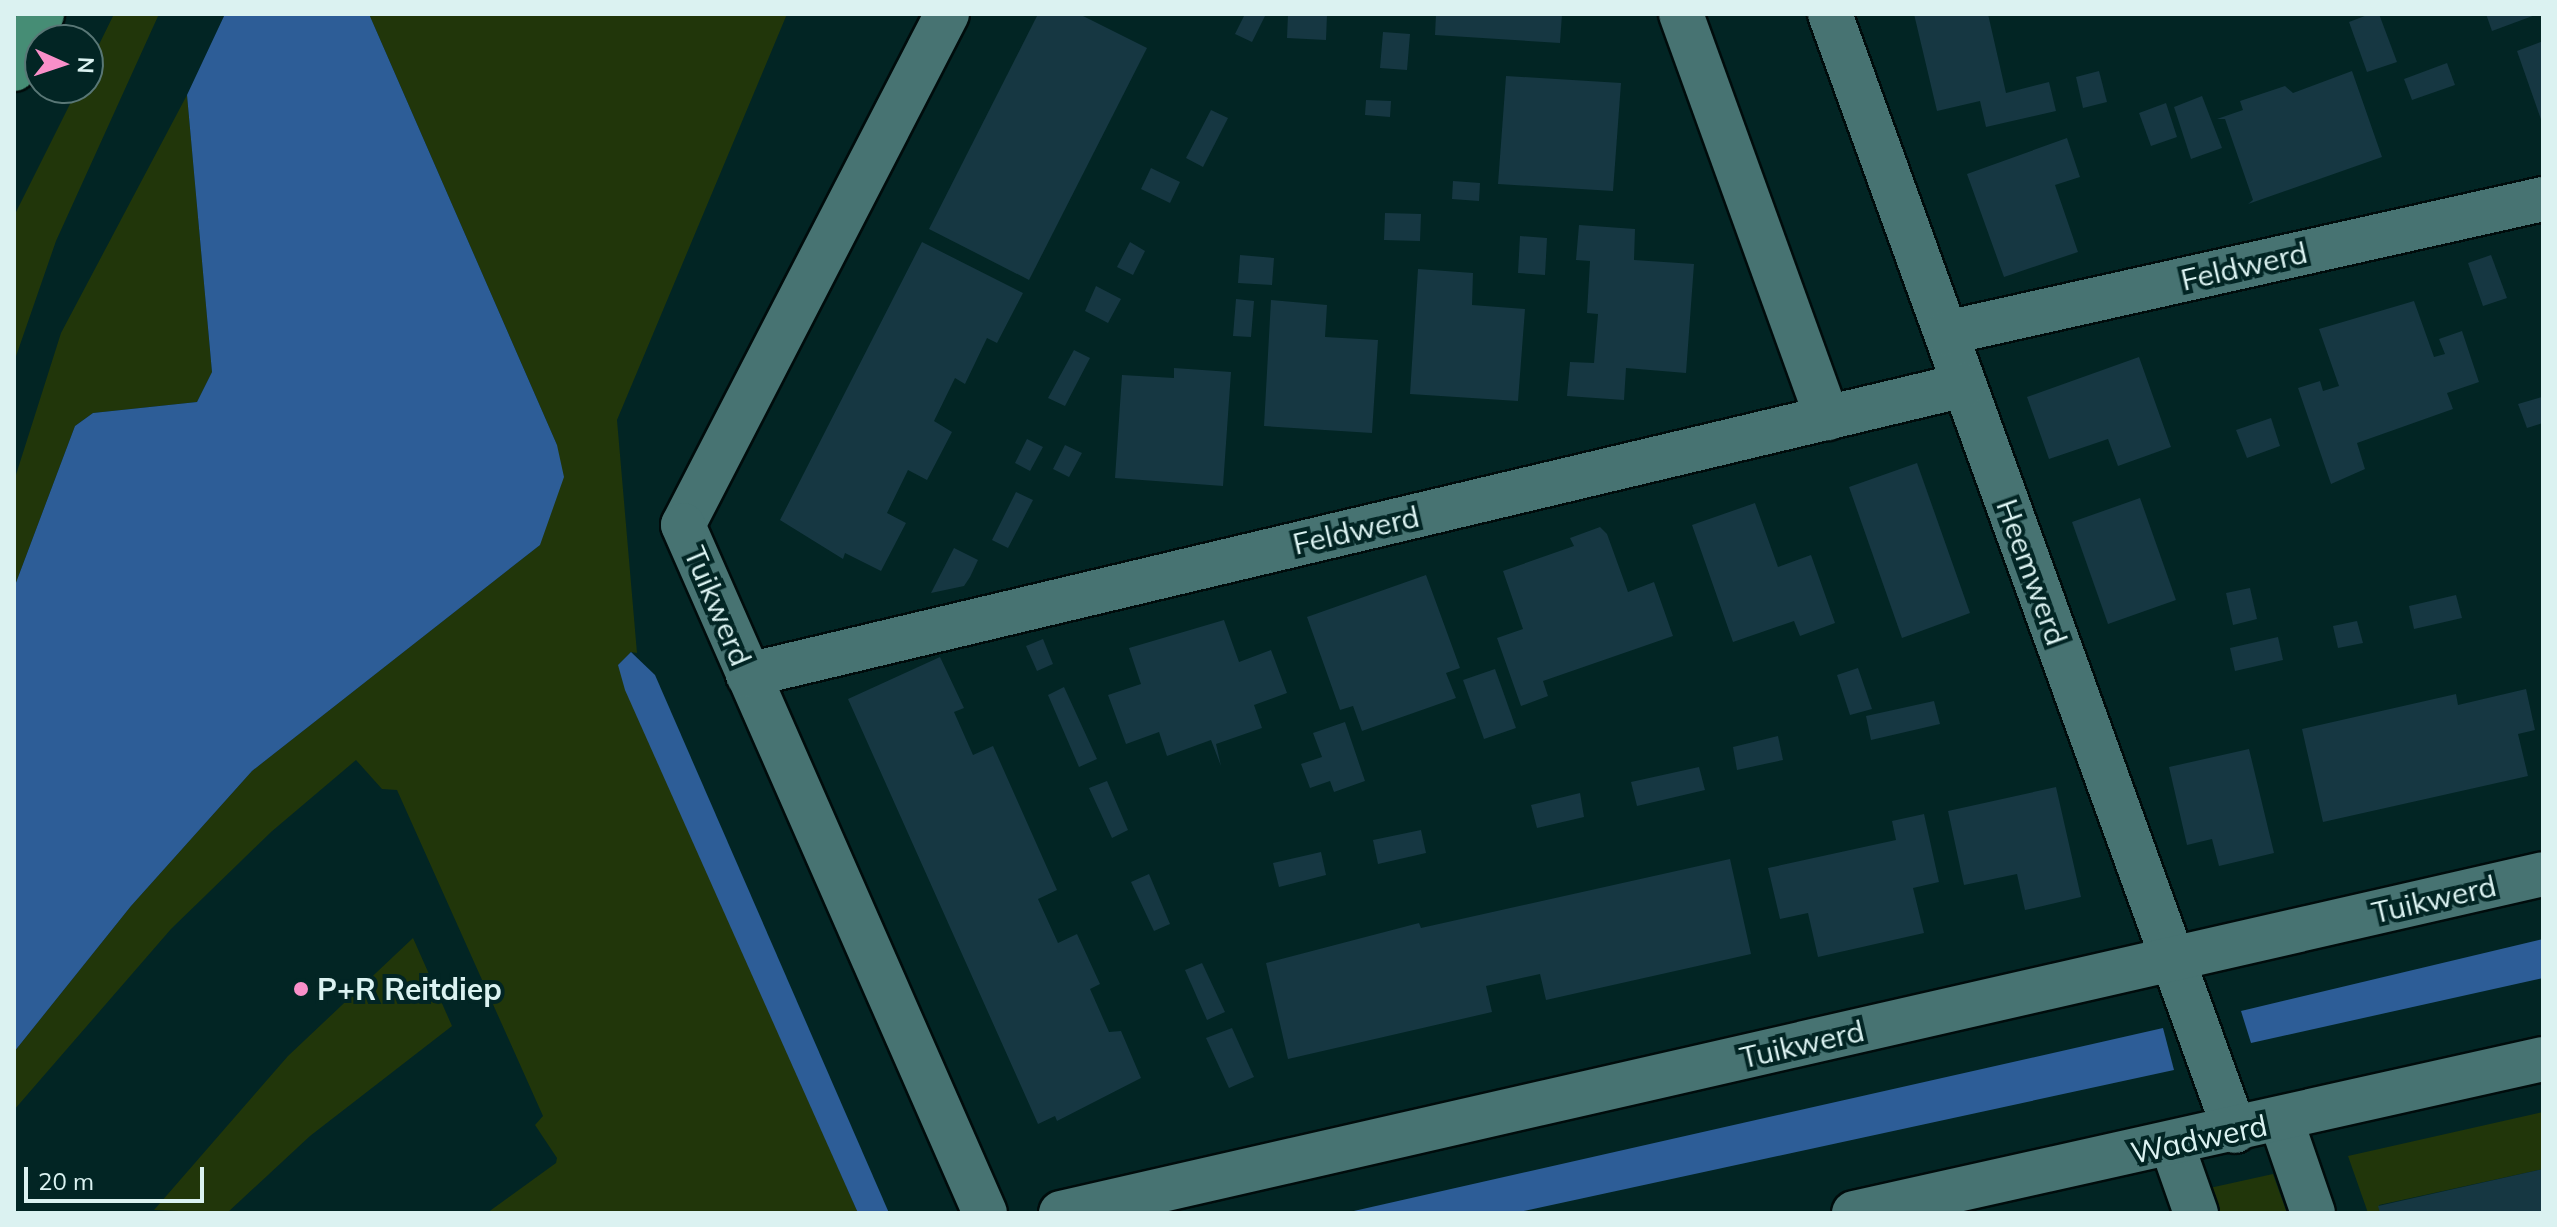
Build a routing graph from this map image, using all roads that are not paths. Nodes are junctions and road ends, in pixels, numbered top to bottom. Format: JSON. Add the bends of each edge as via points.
{"nodes":[{"id":1,"x":42,"y":14,"type":"edge"},
{"id":2,"x":947,"y":14,"type":"edge"},
{"id":3,"x":1681,"y":14,"type":"edge"},
{"id":4,"x":1830,"y":14,"type":"edge"},
{"id":5,"x":14,"y":69,"type":"edge"},
{"id":6,"x":2543,"y":199,"type":"edge"},
{"id":7,"x":1946,"y":333,"type":"junction"},
{"id":8,"x":1964,"y":385,"type":"junction"},
{"id":9,"x":1827,"y":418,"type":"junction"},
{"id":10,"x":748,"y":675,"type":"junction"},
{"id":11,"x":2543,"y":874,"type":"edge"},
{"id":12,"x":2173,"y":960,"type":"junction"},
{"id":13,"x":2543,"y":1059,"type":"edge"},
{"id":14,"x":2281,"y":1120,"type":"junction"},
{"id":15,"x":2235,"y":1131,"type":"junction"},
{"id":16,"x":2172,"y":1145,"type":"junction"},
{"id":17,"x":985,"y":1213,"type":"edge"},
{"id":18,"x":1061,"y":1213,"type":"edge"},
{"id":19,"x":1854,"y":1213,"type":"edge"},
{"id":20,"x":2196,"y":1213,"type":"edge"},
{"id":21,"x":2313,"y":1213,"type":"edge"}],
"edges":[{"from":1,"to":5,"type":"main road"},
{"from":2,"to":10,"type":"street","name":"Tuikwerd","via":[[683,525]]},
{"from":3,"to":9,"type":"street"},
{"from":4,"to":7,"type":"street","name":"Heemwerd"},
{"from":6,"to":7,"type":"street","name":"Feldwerd"},
{"from":7,"to":8,"type":"street","name":"Heemwerd"},
{"from":8,"to":9,"type":"street","name":"Feldwerd"},
{"from":8,"to":12,"type":"street","name":"Heemwerd"},
{"from":9,"to":10,"type":"street","name":"Feldwerd"},
{"from":10,"to":17,"type":"street","name":"Tuikwerd"},
{"from":11,"to":12,"type":"street","name":"Tuikwerd"},
{"from":12,"to":15,"type":"street","name":"Heemwerd"},
{"from":12,"to":18,"type":"street","name":"Tuikwerd"},
{"from":13,"to":14,"type":"street","name":"Wadwerd"},
{"from":14,"to":15,"type":"street","name":"Wadwerd"},
{"from":14,"to":21,"type":"street"},
{"from":15,"to":16,"type":"street","name":"Wadwerd"},
{"from":16,"to":19,"type":"street","name":"Wadwerd"},
{"from":16,"to":20,"type":"street"}]}
